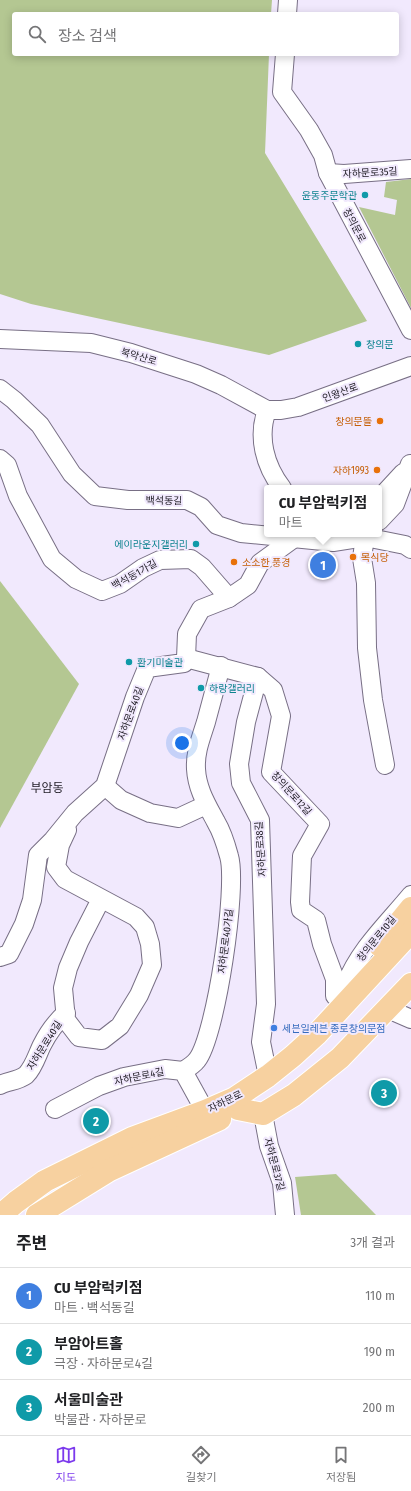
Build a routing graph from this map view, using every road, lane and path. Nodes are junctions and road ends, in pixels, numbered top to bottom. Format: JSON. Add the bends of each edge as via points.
{"nodes":[{"id":1,"x":288,"y":0,"type":"edge"},
{"id":2,"x":288,"y":12,"type":"edge"},
{"id":3,"x":285,"y":56,"type":"edge"},
{"id":4,"x":411,"y":169,"type":"edge"},
{"id":5,"x":328,"y":173,"type":"junction"},
{"id":6,"x":411,"y":330,"type":"edge"},
{"id":7,"x":0,"y":339,"type":"edge"},
{"id":8,"x":408,"y":367,"type":"edge"},
{"id":9,"x":0,"y":389,"type":"edge"},
{"id":10,"x":267,"y":410,"type":"junction"},
{"id":11,"x":0,"y":459,"type":"edge"},
{"id":12,"x":411,"y":464,"type":"edge"},
{"id":13,"x":280,"y":485,"type":"edge"},
{"id":14,"x":382,"y":496,"type":"edge"},
{"id":15,"x":382,"y":518,"type":"edge"},
{"id":16,"x":264,"y":535,"type":"edge"},
{"id":17,"x":283,"y":537,"type":"edge"},
{"id":18,"x":360,"y":537,"type":"edge"},
{"id":19,"x":366,"y":537,"type":"edge"},
{"id":20,"x":370,"y":537,"type":"edge"},
{"id":21,"x":293,"y":538,"type":"junction"},
{"id":22,"x":411,"y":549,"type":"edge"},
{"id":23,"x":228,"y":598,"type":"junction"},
{"id":24,"x":186,"y":658,"type":"junction"},
{"id":25,"x":221,"y":666,"type":"junction"},
{"id":26,"x":258,"y":677,"type":"junction"},
{"id":27,"x":385,"y":765,"type":"dead end"},
{"id":28,"x":105,"y":786,"type":"junction"},
{"id":29,"x":206,"y":805,"type":"junction"},
{"id":30,"x":75,"y":813,"type":"junction"},
{"id":31,"x":411,"y":895,"type":"edge"},
{"id":32,"x":101,"y":899,"type":"junction"},
{"id":33,"x":411,"y":908,"type":"edge"},
{"id":34,"x":411,"y":932,"type":"edge"},
{"id":35,"x":411,"y":952,"type":"edge"},
{"id":36,"x":0,"y":957,"type":"edge"},
{"id":37,"x":411,"y":984,"type":"edge"},
{"id":38,"x":340,"y":990,"type":"junction"},
{"id":39,"x":66,"y":1013,"type":"junction"},
{"id":40,"x":398,"y":1014,"type":"edge"},
{"id":41,"x":411,"y":1027,"type":"edge"},
{"id":42,"x":293,"y":1056,"type":"junction"},
{"id":43,"x":183,"y":1071,"type":"junction"},
{"id":44,"x":268,"y":1076,"type":"junction"},
{"id":45,"x":0,"y":1085,"type":"edge"},
{"id":46,"x":55,"y":1109,"type":"dead end"},
{"id":47,"x":238,"y":1109,"type":"junction"},
{"id":48,"x":206,"y":1111,"type":"junction"},
{"id":49,"x":263,"y":1114,"type":"junction"},
{"id":50,"x":1,"y":1215,"type":"edge"},
{"id":51,"x":37,"y":1215,"type":"edge"},
{"id":52,"x":285,"y":1215,"type":"edge"}],
"edges":[{"from":1,"to":2,"type":"street"},
{"from":3,"to":5,"type":"street","name":"창의문로","via":[[282,92],[323,155]]},
{"from":4,"to":5,"type":"street","name":"자하문로35길"},
{"from":5,"to":6,"type":"street","name":"창의문로"},
{"from":7,"to":10,"type":"street","name":"북악산로","via":[[91,343],[131,353],[196,374]]},
{"from":8,"to":10,"type":"street","name":"인왕산로","via":[[298,406]]},
{"from":9,"to":16,"type":"street","name":"백석동길","via":[[40,425],[72,474],[95,496],[128,500],[187,500],[201,507],[217,525],[242,533]]},
{"from":10,"to":13,"type":"street","via":[[262,430],[264,451],[273,475]]},
{"from":11,"to":23,"type":"street","name":"백석동1가길","via":[[8,465],[18,496],[52,559],[76,579],[102,591],[120,584],[160,560],[191,559],[202,567]]},
{"from":12,"to":14,"type":"street"},
{"from":12,"to":15,"type":"street","via":[[395,504]]},
{"from":17,"to":21,"type":"street","name":"백석동길"},
{"from":18,"to":21,"type":"street","name":"백석동길","via":[[333,542]]},
{"from":19,"to":27,"type":"street","via":[[362,558],[366,583],[367,648]]},
{"from":20,"to":22,"type":"street","via":[[405,545]]},
{"from":21,"to":23,"type":"street","via":[[260,563],[248,585]]},
{"from":23,"to":24,"type":"street","via":[[201,609],[187,634]]},
{"from":24,"to":25,"type":"street"},
{"from":24,"to":28,"type":"street","name":"자하문로40길","via":[[184,663],[147,668]]},
{"from":25,"to":26,"type":"street"},
{"from":25,"to":29,"type":"street","name":"자하문로40가길","via":[[197,749],[196,769]]},
{"from":26,"to":38,"type":"street","name":"창의문로12길","via":[[273,690],[281,716],[271,772],[320,824],[302,856],[300,902],[301,910],[316,920],[322,944]]},
{"from":26,"to":44,"type":"street","name":"자하문로38길","via":[[246,722],[239,764],[241,783],[260,820],[266,1004],[261,1042]]},
{"from":28,"to":29,"type":"street","via":[[121,800],[150,813],[178,818]]},
{"from":28,"to":30,"type":"street","name":"자하문로40길"},
{"from":29,"to":43,"type":"street","name":"자하문로40가길","via":[[217,824],[230,857],[232,886],[216,1006],[210,1029],[197,1060]]},
{"from":30,"to":32,"type":"street","name":"자하문로40길","via":[[60,846],[56,867],[65,879]]},
{"from":30,"to":36,"type":"street","name":"자하문로40길","via":[[38,855],[32,900],[24,924],[9,954]]},
{"from":31,"to":38,"type":"street","name":"창의문로10길","via":[[352,968]]},
{"from":32,"to":39,"type":"street","name":"자하문로40길","via":[[78,942],[68,968],[63,988]]},
{"from":32,"to":39,"type":"street","name":"자하문로40길","via":[[136,917],[145,927],[152,965],[139,995],[120,1026],[102,1040],[79,1037],[66,1020]]},
{"from":33,"to":38,"type":"main road"},
{"from":34,"to":42,"type":"main road","name":"자하문로","via":[[316,1036]]},
{"from":35,"to":47,"type":"main road","name":"자하문로","via":[[358,1012],[319,1048],[264,1094]]},
{"from":37,"to":40,"type":"main road"},
{"from":38,"to":42,"type":"main road","via":[[301,1035]]},
{"from":39,"to":45,"type":"street","name":"자하문로40길","via":[[56,1022],[26,1074]]},
{"from":40,"to":41,"type":"street"},
{"from":40,"to":49,"type":"main road","via":[[294,1095]]},
{"from":42,"to":44,"type":"main road","name":"자하문로"},
{"from":43,"to":46,"type":"street","name":"자하문로4길","via":[[165,1069],[124,1077],[99,1086]]},
{"from":43,"to":48,"type":"street"},
{"from":44,"to":48,"type":"main road","name":"자하문로","via":[[235,1098]]},
{"from":47,"to":49,"type":"main road"},
{"from":47,"to":51,"type":"main road","name":"자하문로","via":[[110,1170]]},
{"from":48,"to":50,"type":"main road","name":"자하문로","via":[[132,1138],[45,1181]]},
{"from":49,"to":52,"type":"street","name":"자하문로37길","via":[[269,1146],[282,1183]]}]}
